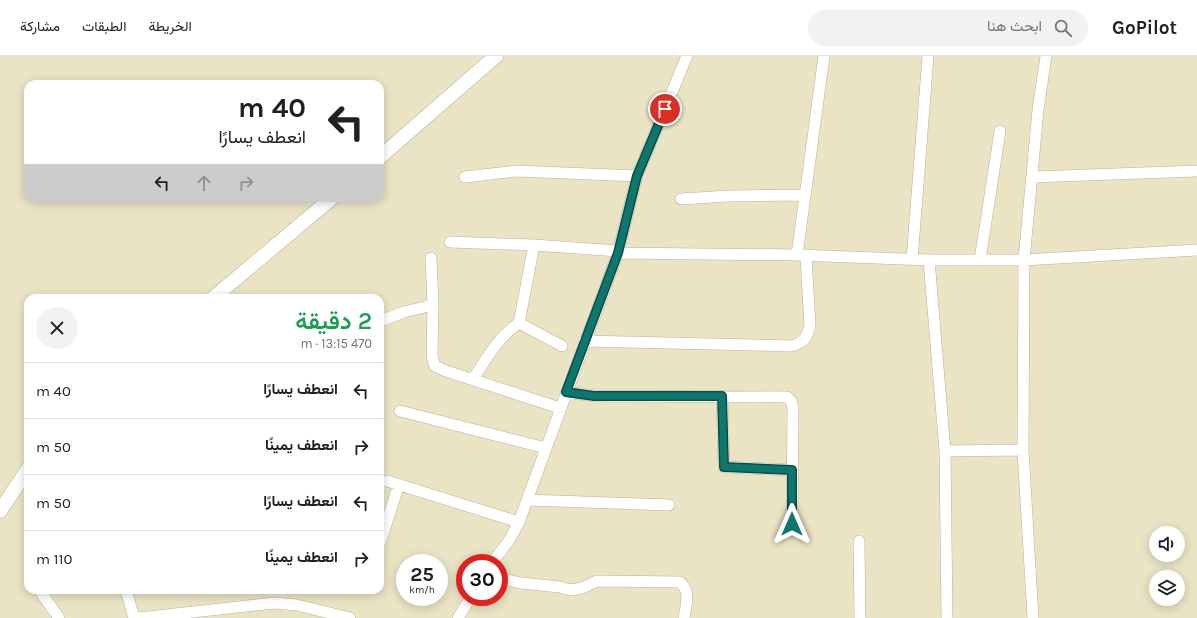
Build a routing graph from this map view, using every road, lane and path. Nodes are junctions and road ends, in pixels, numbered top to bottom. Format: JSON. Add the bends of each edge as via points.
{"nodes":[{"id":1,"x":496,"y":56,"type":"edge"},
{"id":2,"x":687,"y":56,"type":"edge"},
{"id":3,"x":824,"y":56,"type":"edge"},
{"id":4,"x":928,"y":56,"type":"edge"},
{"id":5,"x":1046,"y":56,"type":"edge"},
{"id":6,"x":1000,"y":132,"type":"dead end"},
{"id":7,"x":384,"y":154,"type":"edge"},
{"id":8,"x":1197,"y":172,"type":"edge"},
{"id":9,"x":637,"y":176,"type":"junction"},
{"id":10,"x":1032,"y":177,"type":"junction"},
{"id":11,"x":465,"y":178,"type":"dead end"},
{"id":12,"x":804,"y":195,"type":"junction"},
{"id":13,"x":681,"y":199,"type":"dead end"},
{"id":14,"x":327,"y":202,"type":"edge"},
{"id":15,"x":450,"y":242,"type":"dead end"},
{"id":16,"x":534,"y":245,"type":"junction"},
{"id":17,"x":1197,"y":250,"type":"edge"},
{"id":18,"x":618,"y":252,"type":"junction"},
{"id":19,"x":802,"y":256,"type":"junction"},
{"id":20,"x":431,"y":258,"type":"dead end"},
{"id":21,"x":912,"y":260,"type":"junction"},
{"id":22,"x":929,"y":260,"type":"junction"},
{"id":23,"x":980,"y":260,"type":"junction"},
{"id":24,"x":1024,"y":260,"type":"junction"},
{"id":25,"x":218,"y":294,"type":"edge"},
{"id":26,"x":433,"y":305,"type":"junction"},
{"id":27,"x":384,"y":320,"type":"edge"},
{"id":28,"x":519,"y":323,"type":"junction"},
{"id":29,"x":584,"y":341,"type":"junction"},
{"id":30,"x":562,"y":346,"type":"dead end"},
{"id":31,"x":474,"y":379,"type":"junction"},
{"id":32,"x":566,"y":392,"type":"junction"},
{"id":33,"x":722,"y":396,"type":"junction"},
{"id":34,"x":560,"y":408,"type":"junction"},
{"id":35,"x":400,"y":411,"type":"dead end"},
{"id":36,"x":546,"y":448,"type":"junction"},
{"id":37,"x":1023,"y":450,"type":"junction"},
{"id":38,"x":945,"y":451,"type":"junction"},
{"id":39,"x":792,"y":470,"type":"junction"},
{"id":40,"x":24,"y":476,"type":"edge"},
{"id":41,"x":387,"y":481,"type":"dead end"},
{"id":42,"x":399,"y":484,"type":"junction"},
{"id":43,"x":527,"y":500,"type":"junction"},
{"id":44,"x":669,"y":505,"type":"dead end"},
{"id":45,"x":0,"y":511,"type":"edge"},
{"id":46,"x":519,"y":522,"type":"junction"},
{"id":47,"x":792,"y":524,"type":"dead end"},
{"id":48,"x":384,"y":531,"type":"edge"},
{"id":49,"x":859,"y":541,"type":"dead end"},
{"id":50,"x":499,"y":554,"type":"edge"},
{"id":51,"x":508,"y":580,"type":"edge"},
{"id":52,"x":42,"y":594,"type":"edge"},
{"id":53,"x":127,"y":594,"type":"edge"},
{"id":54,"x":465,"y":606,"type":"edge"},
{"id":55,"x":59,"y":618,"type":"edge"},
{"id":56,"x":134,"y":618,"type":"edge"},
{"id":57,"x":139,"y":618,"type":"edge"},
{"id":58,"x":350,"y":618,"type":"edge"},
{"id":59,"x":458,"y":618,"type":"edge"},
{"id":60,"x":684,"y":618,"type":"edge"},
{"id":61,"x":860,"y":618,"type":"edge"},
{"id":62,"x":947,"y":618,"type":"edge"},
{"id":63,"x":1033,"y":618,"type":"edge"}],
"edges":[{"from":1,"to":7,"type":"street"},
{"from":2,"to":9,"type":"street"},
{"from":3,"to":12,"type":"street"},
{"from":4,"to":21,"type":"street"},
{"from":5,"to":10,"type":"street"},
{"from":6,"to":23,"type":"street"},
{"from":8,"to":10,"type":"street"},
{"from":9,"to":11,"type":"street","via":[[517,171]]},
{"from":9,"to":18,"type":"street"},
{"from":10,"to":24,"type":"street"},
{"from":12,"to":13,"type":"street"},
{"from":12,"to":19,"type":"street"},
{"from":14,"to":25,"type":"street"},
{"from":15,"to":16,"type":"street"},
{"from":16,"to":18,"type":"street"},
{"from":16,"to":28,"type":"street"},
{"from":17,"to":24,"type":"street"},
{"from":18,"to":19,"type":"street"},
{"from":18,"to":29,"type":"street"},
{"from":19,"to":21,"type":"street"},
{"from":19,"to":29,"type":"street","via":[[810,325],[803,342],[792,346]]},
{"from":20,"to":26,"type":"street"},
{"from":21,"to":22,"type":"street"},
{"from":22,"to":23,"type":"street"},
{"from":22,"to":38,"type":"street"},
{"from":23,"to":24,"type":"street"},
{"from":24,"to":37,"type":"street"},
{"from":26,"to":27,"type":"street"},
{"from":26,"to":31,"type":"street","via":[[432,357],[435,366]]},
{"from":28,"to":30,"type":"street"},
{"from":28,"to":31,"type":"street","via":[[504,334],[493,347]]},
{"from":29,"to":32,"type":"street"},
{"from":31,"to":34,"type":"street"},
{"from":32,"to":33,"type":"street","via":[[594,396]]},
{"from":32,"to":34,"type":"street"},
{"from":33,"to":39,"type":"street","via":[[724,467]]},
{"from":33,"to":39,"type":"street","via":[[787,397],[791,401]]},
{"from":34,"to":36,"type":"street"},
{"from":35,"to":36,"type":"street"},
{"from":36,"to":43,"type":"street"},
{"from":37,"to":38,"type":"street"},
{"from":37,"to":63,"type":"street"},
{"from":38,"to":62,"type":"street"},
{"from":39,"to":47,"type":"street"},
{"from":40,"to":45,"type":"street"},
{"from":41,"to":42,"type":"street"},
{"from":42,"to":46,"type":"street"},
{"from":42,"to":48,"type":"street"},
{"from":43,"to":44,"type":"street"},
{"from":43,"to":46,"type":"street"},
{"from":46,"to":50,"type":"street"},
{"from":49,"to":61,"type":"street"},
{"from":51,"to":60,"type":"street","via":[[571,590],[597,581],[680,582],[688,592]]},
{"from":52,"to":55,"type":"street"},
{"from":53,"to":56,"type":"street"},
{"from":54,"to":59,"type":"street"},
{"from":57,"to":58,"type":"street","via":[[274,603],[297,605]]}]}
